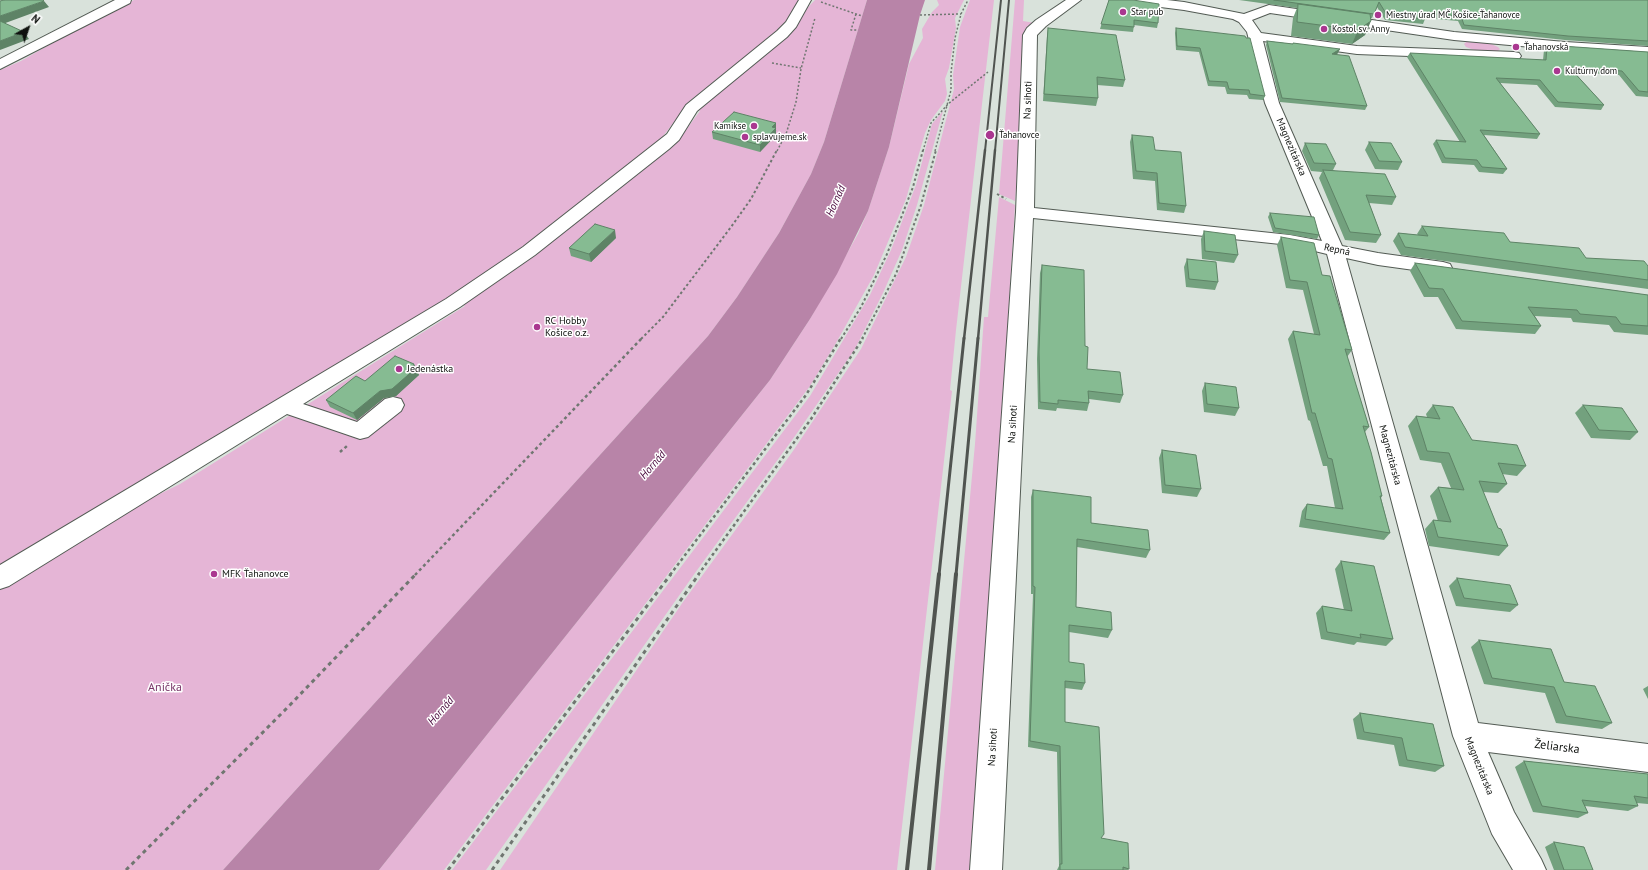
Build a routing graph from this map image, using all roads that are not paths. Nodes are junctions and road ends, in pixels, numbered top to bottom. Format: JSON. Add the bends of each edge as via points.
{"nodes":[{"id":1,"x":125,"y":0,"type":"edge"},
{"id":2,"x":1075,"y":0,"type":"edge"},
{"id":3,"x":1137,"y":0,"type":"edge"},
{"id":4,"x":1207,"y":0,"type":"edge"},
{"id":5,"x":810,"y":8,"type":"edge"},
{"id":6,"x":1270,"y":9,"type":"junction"},
{"id":7,"x":1250,"y":28,"type":"junction"},
{"id":8,"x":1454,"y":36,"type":"junction"},
{"id":9,"x":1501,"y":41,"type":"junction"},
{"id":10,"x":1648,"y":51,"type":"edge"},
{"id":11,"x":1467,"y":55,"type":"junction"},
{"id":12,"x":1512,"y":56,"type":"junction"},
{"id":13,"x":1648,"y":62,"type":"edge"},
{"id":14,"x":0,"y":64,"type":"edge"},
{"id":15,"x":1025,"y":212,"type":"junction"},
{"id":16,"x":1335,"y":250,"type":"junction"},
{"id":17,"x":1463,"y":271,"type":"edge"},
{"id":18,"x":286,"y":404,"type":"junction"},
{"id":19,"x":393,"y":405,"type":"dead end"},
{"id":20,"x":0,"y":578,"type":"edge"},
{"id":21,"x":1466,"y":736,"type":"junction"},
{"id":22,"x":1648,"y":758,"type":"edge"},
{"id":23,"x":986,"y":870,"type":"edge"},
{"id":24,"x":1530,"y":870,"type":"edge"}],
"edges":[{"from":1,"to":14,"type":"street"},
{"from":2,"to":15,"type":"street","name":"Na sihoti","via":[[1041,23],[1030,35]]},
{"from":3,"to":7,"type":"street","via":[[1184,6]]},
{"from":4,"to":6,"type":"street"},
{"from":5,"to":18,"type":"street","via":[[691,108],[673,137],[663,146],[528,251],[453,303]]},
{"from":6,"to":7,"type":"street"},
{"from":6,"to":8,"type":"street"},
{"from":7,"to":11,"type":"street","via":[[1357,50]]},
{"from":7,"to":16,"type":"street","name":"Magnezitárska","via":[[1272,103]]},
{"from":8,"to":9,"type":"street"},
{"from":8,"to":11,"type":"street"},
{"from":9,"to":10,"type":"street"},
{"from":9,"to":12,"type":"street"},
{"from":11,"to":12,"type":"street"},
{"from":12,"to":13,"type":"street"},
{"from":15,"to":16,"type":"street","name":"Repná","via":[[1290,240]]},
{"from":15,"to":23,"type":"street","name":"Na sihoti"},
{"from":16,"to":17,"type":"street","name":"Repná"},
{"from":16,"to":21,"type":"street","name":"Magnezitárska"},
{"from":18,"to":19,"type":"street","via":[[360,431]]},
{"from":18,"to":20,"type":"street"},
{"from":21,"to":22,"type":"street","name":"Želiarska"},
{"from":21,"to":24,"type":"street","name":"Magnezitárska","via":[[1503,823]]}]}
